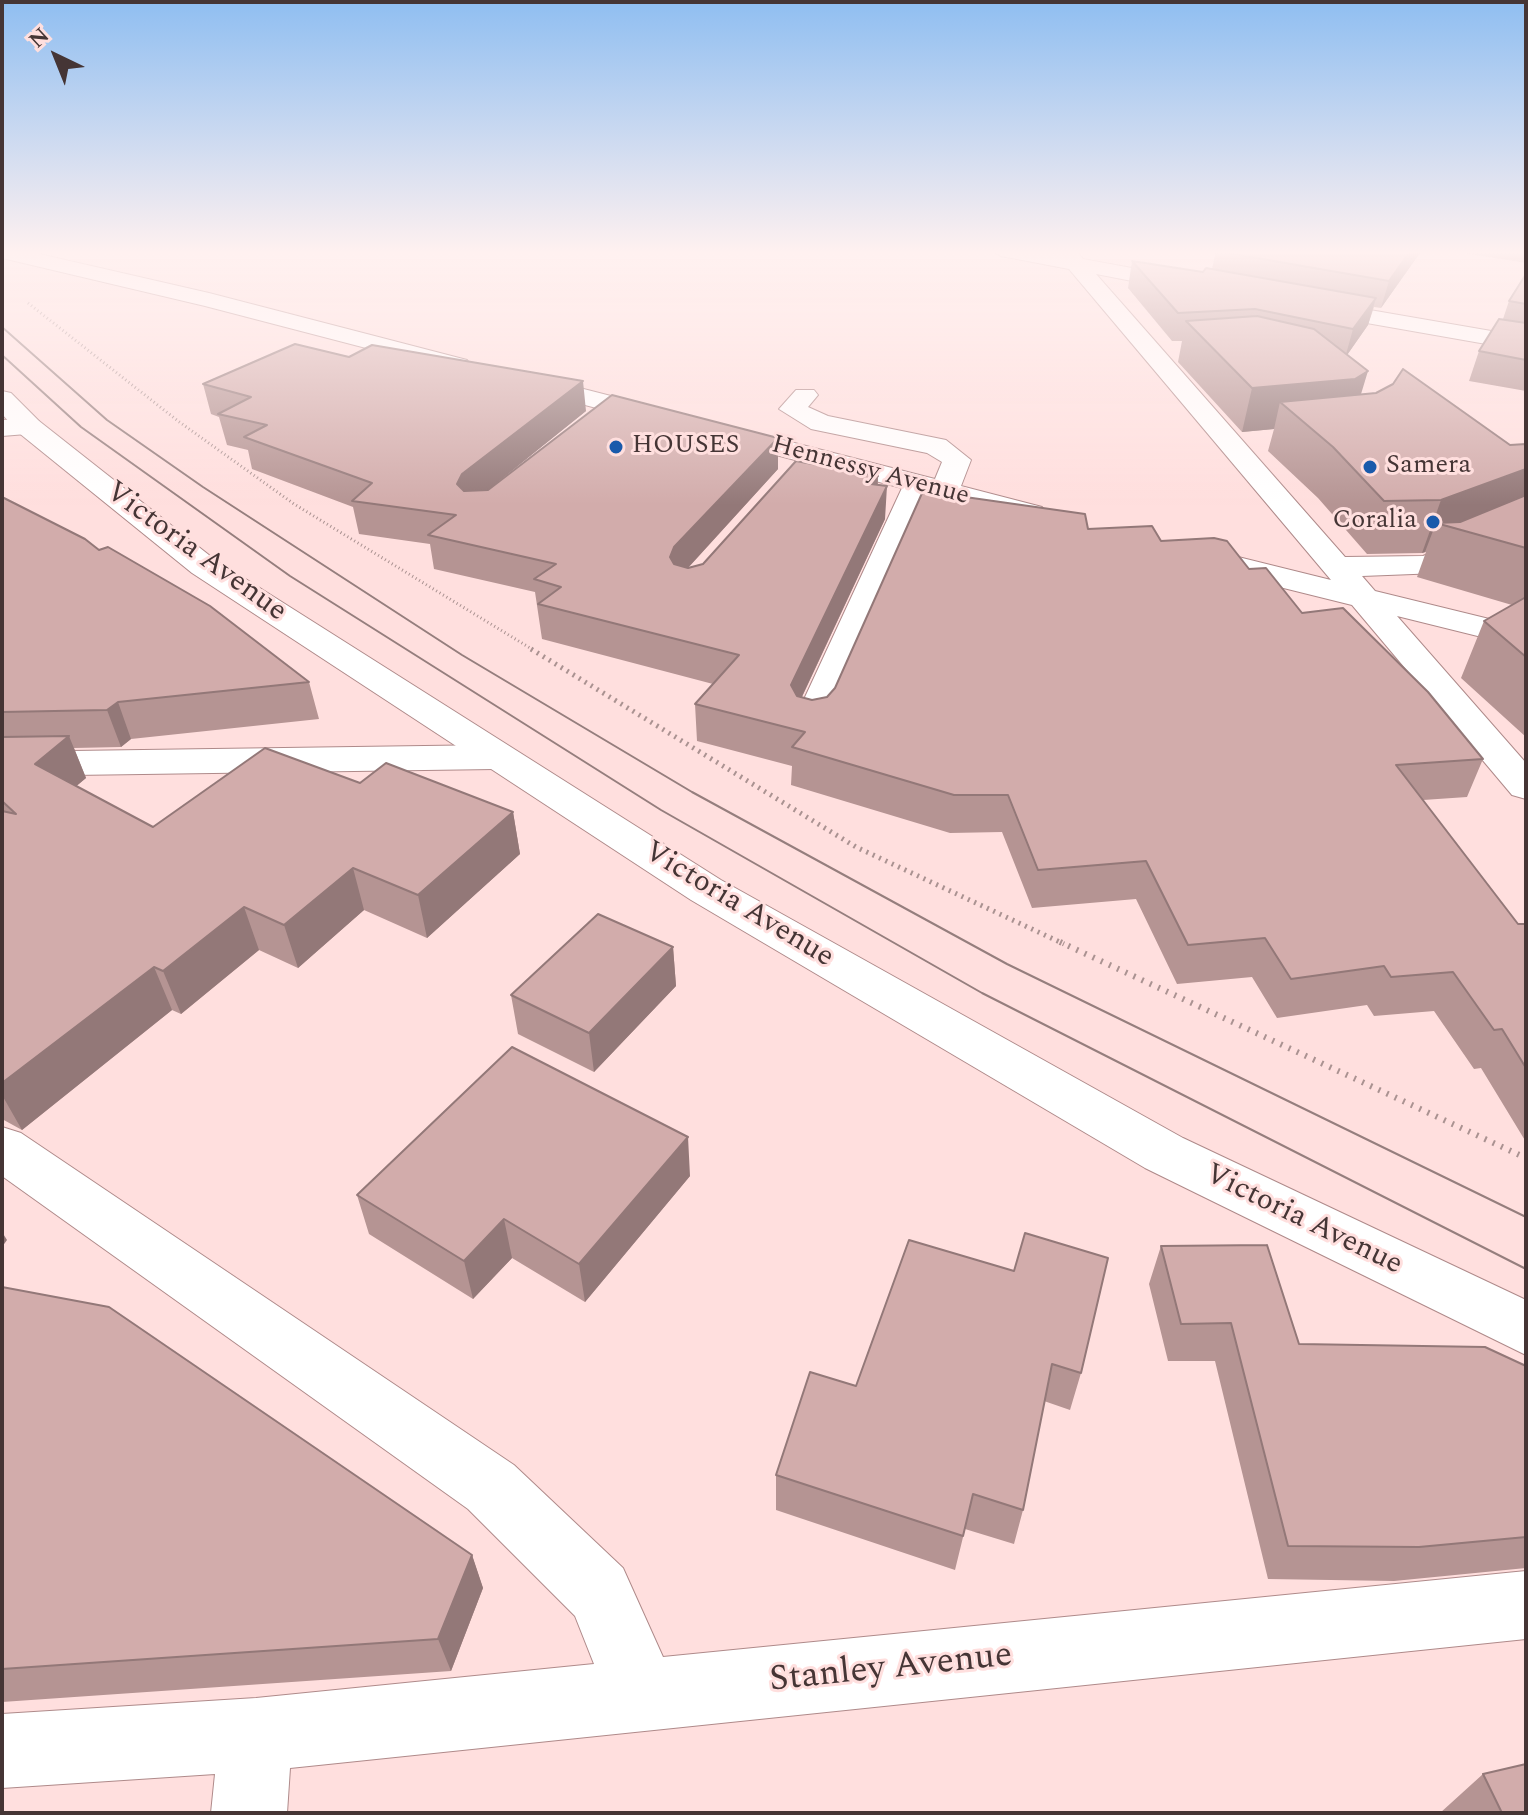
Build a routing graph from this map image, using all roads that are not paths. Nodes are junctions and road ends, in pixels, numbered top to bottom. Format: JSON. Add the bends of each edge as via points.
{"nodes":[{"id":1,"x":343,"y":335,"type":"edge"},
{"id":2,"x":1136,"y":335,"type":"edge"},
{"id":3,"x":1473,"y":335,"type":"edge"},
{"id":4,"x":1526,"y":344,"type":"edge"},
{"id":5,"x":1184,"y":351,"type":"dead end"},
{"id":6,"x":1152,"y":353,"type":"junction"},
{"id":7,"x":805,"y":395,"type":"dead end"},
{"id":8,"x":2,"y":399,"type":"edge"},
{"id":9,"x":618,"y":406,"type":"junction"},
{"id":10,"x":595,"y":424,"type":"edge"},
{"id":11,"x":16,"y":428,"type":"edge"},
{"id":12,"x":1261,"y":442,"type":"dead end"},
{"id":13,"x":1232,"y":444,"type":"junction"},
{"id":14,"x":932,"y":488,"type":"junction"},
{"id":15,"x":1520,"y":513,"type":"edge"},
{"id":16,"x":1050,"y":518,"type":"edge"},
{"id":17,"x":1185,"y":553,"type":"edge"},
{"id":18,"x":1337,"y":567,"type":"junction"},
{"id":19,"x":1365,"y":600,"type":"junction"},
{"id":20,"x":1526,"y":638,"type":"edge"},
{"id":21,"x":812,"y":723,"type":"edge"},
{"id":22,"x":495,"y":757,"type":"junction"},
{"id":23,"x":2,"y":764,"type":"edge"},
{"id":24,"x":1526,"y":787,"type":"edge"},
{"id":25,"x":2,"y":1148,"type":"edge"},
{"id":26,"x":1526,"y":1329,"type":"edge"},
{"id":27,"x":1526,"y":1605,"type":"edge"},
{"id":28,"x":643,"y":1695,"type":"junction"},
{"id":29,"x":256,"y":1735,"type":"junction"},
{"id":30,"x":2,"y":1751,"type":"edge"},
{"id":31,"x":249,"y":1813,"type":"edge"}],
"edges":[{"from":1,"to":9,"type":"street","name":"Hennessy Avenue"},
{"from":2,"to":6,"type":"street"},
{"from":3,"to":4,"type":"street"},
{"from":5,"to":6,"type":"street"},
{"from":6,"to":13,"type":"street"},
{"from":7,"to":14,"type":"street","via":[[792,409],[820,423],[936,446],[957,460]]},
{"from":8,"to":11,"type":"street","name":"Victoria Avenue"},
{"from":9,"to":10,"type":"street"},
{"from":9,"to":14,"type":"street","name":"Hennessy Avenue","via":[[799,467]]},
{"from":11,"to":22,"type":"street","name":"Victoria Avenue","via":[[203,566]]},
{"from":12,"to":13,"type":"street"},
{"from":13,"to":18,"type":"street"},
{"from":14,"to":16,"type":"street","name":"Hennessy Avenue"},
{"from":14,"to":21,"type":"street"},
{"from":15,"to":18,"type":"street","via":[[1428,566]]},
{"from":17,"to":19,"type":"street"},
{"from":18,"to":19,"type":"street"},
{"from":19,"to":20,"type":"street"},
{"from":19,"to":24,"type":"street"},
{"from":22,"to":23,"type":"street"},
{"from":22,"to":26,"type":"street","name":"Victoria Avenue","via":[[706,890],[1164,1153]]},
{"from":25,"to":28,"type":"street","via":[[491,1487],[599,1592]]},
{"from":27,"to":28,"type":"street","name":"Stanley Avenue"},
{"from":28,"to":29,"type":"street","name":"Stanley Avenue"},
{"from":29,"to":30,"type":"street","name":"Stanley Avenue"},
{"from":29,"to":31,"type":"street"}]}
